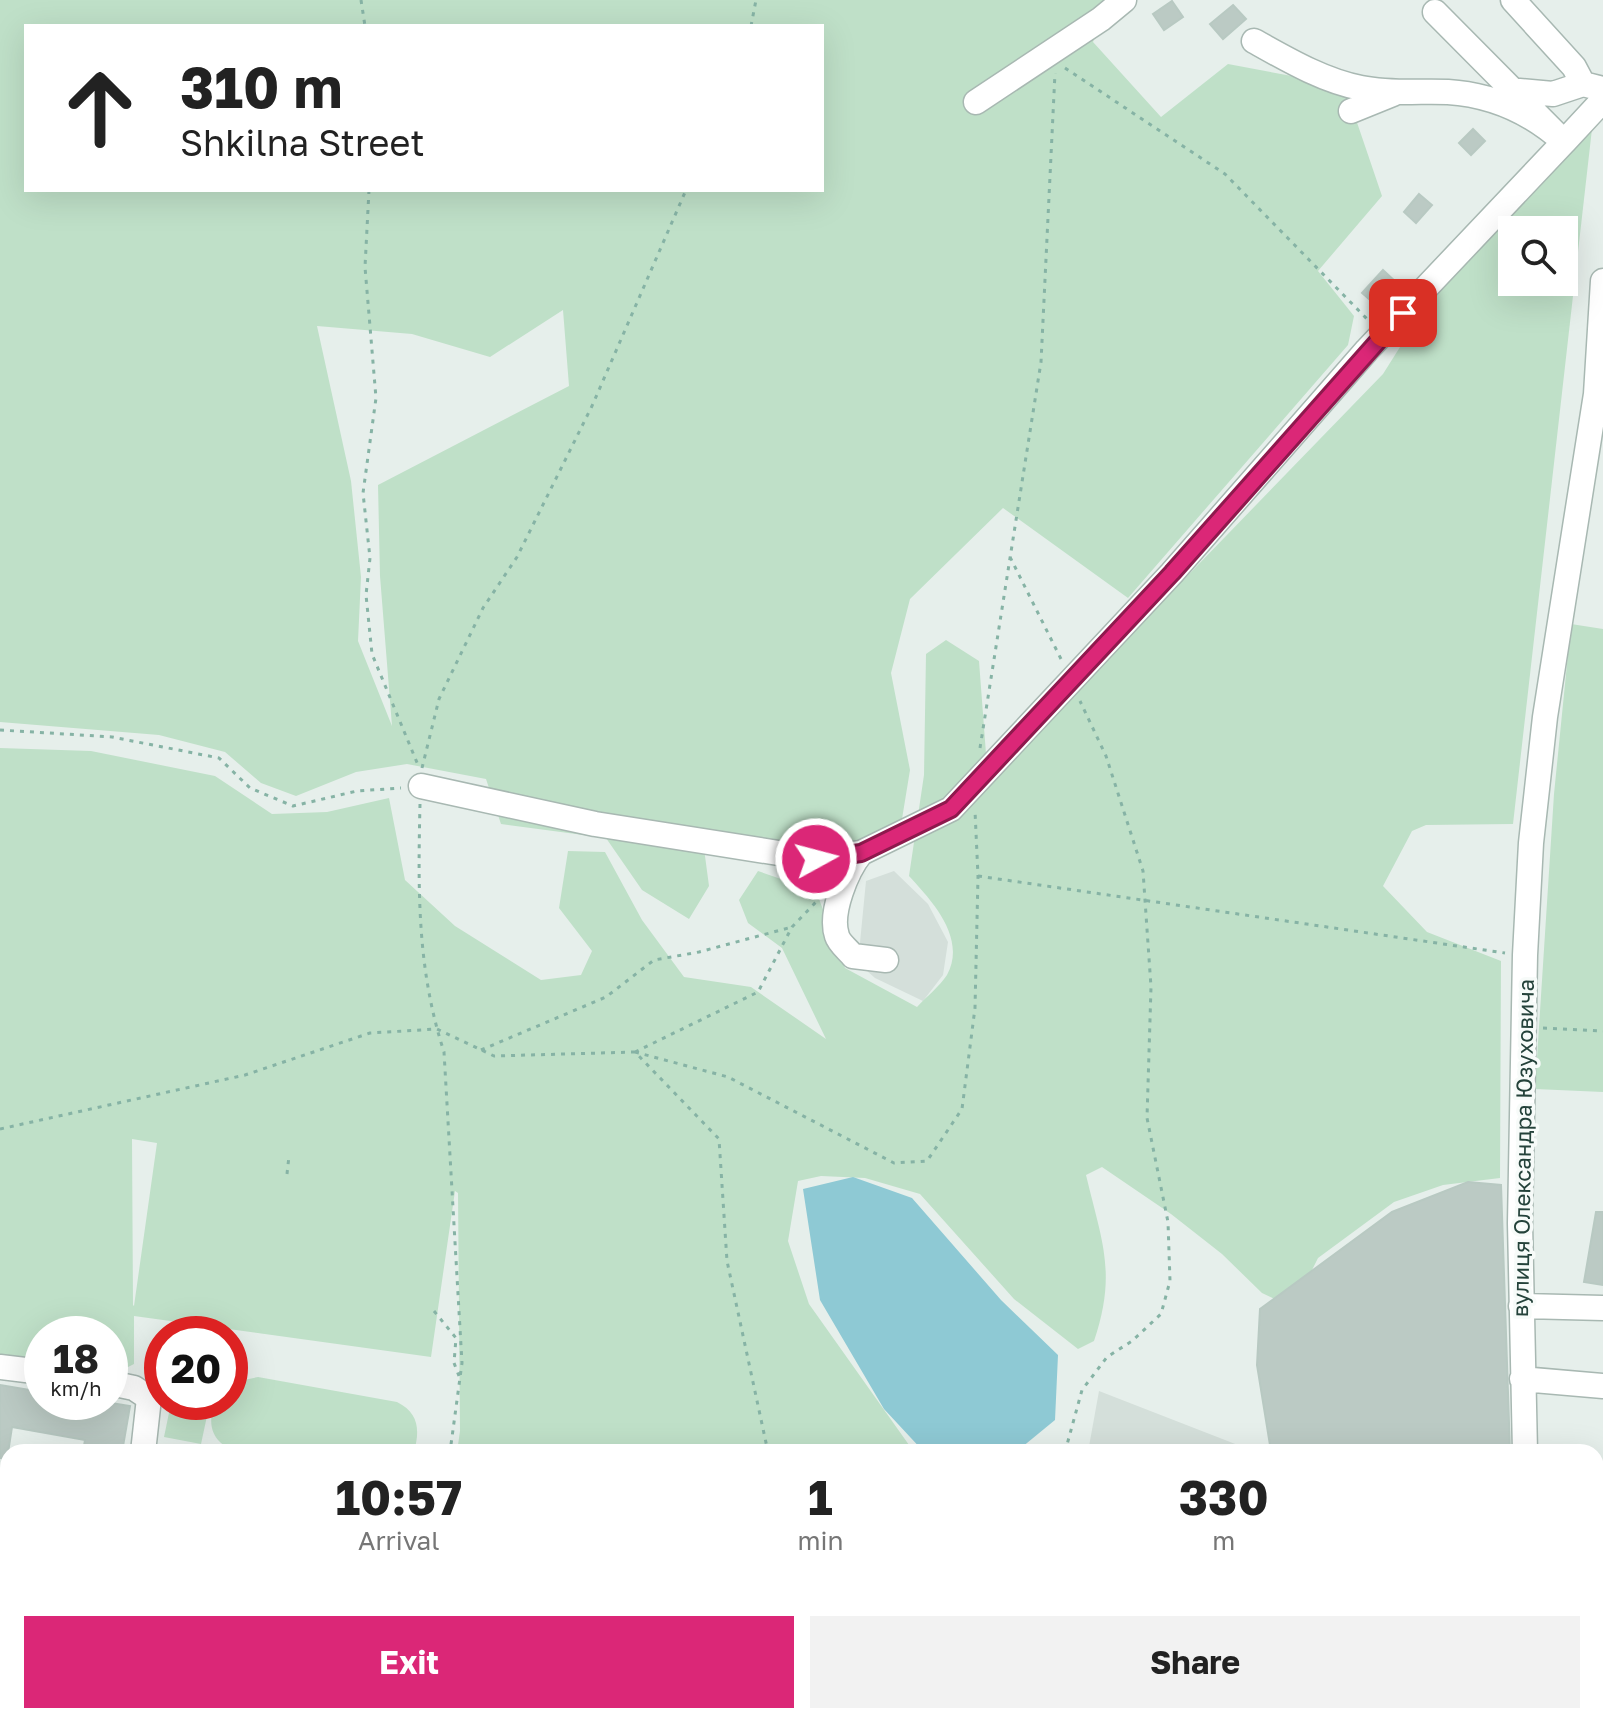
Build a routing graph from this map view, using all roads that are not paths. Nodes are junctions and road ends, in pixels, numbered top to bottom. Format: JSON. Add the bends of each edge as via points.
{"nodes":[{"id":1,"x":1124,"y":0,"type":"edge"},
{"id":2,"x":1513,"y":0,"type":"edge"},
{"id":3,"x":1435,"y":12,"type":"dead end"},
{"id":4,"x":1254,"y":41,"type":"dead end"},
{"id":5,"x":1593,"y":86,"type":"edge"},
{"id":6,"x":1513,"y":90,"type":"junction"},
{"id":7,"x":1398,"y":92,"type":"junction"},
{"id":8,"x":1603,"y":100,"type":"edge"},
{"id":9,"x":976,"y":102,"type":"dead end"},
{"id":10,"x":1351,"y":111,"type":"dead end"},
{"id":11,"x":1564,"y":142,"type":"junction"},
{"id":12,"x":1603,"y":281,"type":"edge"},
{"id":13,"x":421,"y":786,"type":"road end"},
{"id":14,"x":861,"y":853,"type":"junction"},
{"id":15,"x":886,"y":960,"type":"dead end"},
{"id":16,"x":1521,"y":1306,"type":"junction"},
{"id":17,"x":1603,"y":1308,"type":"edge"},
{"id":18,"x":0,"y":1367,"type":"edge"},
{"id":19,"x":24,"y":1370,"type":"edge"},
{"id":20,"x":1522,"y":1379,"type":"junction"},
{"id":21,"x":1603,"y":1386,"type":"edge"},
{"id":22,"x":128,"y":1387,"type":"edge"},
{"id":23,"x":144,"y":1444,"type":"edge"},
{"id":24,"x":1525,"y":1444,"type":"edge"}],
"edges":[{"from":1,"to":9,"type":"street"},
{"from":2,"to":5,"type":"street"},
{"from":3,"to":6,"type":"street"},
{"from":4,"to":7,"type":"street","via":[[1299,66],[1360,88]]},
{"from":5,"to":6,"type":"street","via":[[1553,94]]},
{"from":6,"to":7,"type":"street","via":[[1412,87]]},
{"from":6,"to":11,"type":"street"},
{"from":7,"to":10,"type":"street"},
{"from":7,"to":11,"type":"street","via":[[1451,92],[1511,105]]},
{"from":8,"to":11,"type":"street"},
{"from":11,"to":14,"type":"street","via":[[951,809]]},
{"from":12,"to":16,"type":"street","name":"вулиця Олександра Юзуховича","via":[[1596,394],[1545,717],[1531,843]]},
{"from":13,"to":14,"type":"street","via":[[595,824],[816,859]]},
{"from":14,"to":15,"type":"street","via":[[848,868],[835,916],[837,937],[853,956]]},
{"from":16,"to":17,"type":"street"},
{"from":16,"to":20,"type":"street","name":"вулиця Олександра Юзуховича"},
{"from":18,"to":19,"type":"street"},
{"from":20,"to":21,"type":"street"},
{"from":20,"to":24,"type":"street","name":"вулиця Олександра Юзуховича"},
{"from":22,"to":23,"type":"street","via":[[149,1398]]}]}
